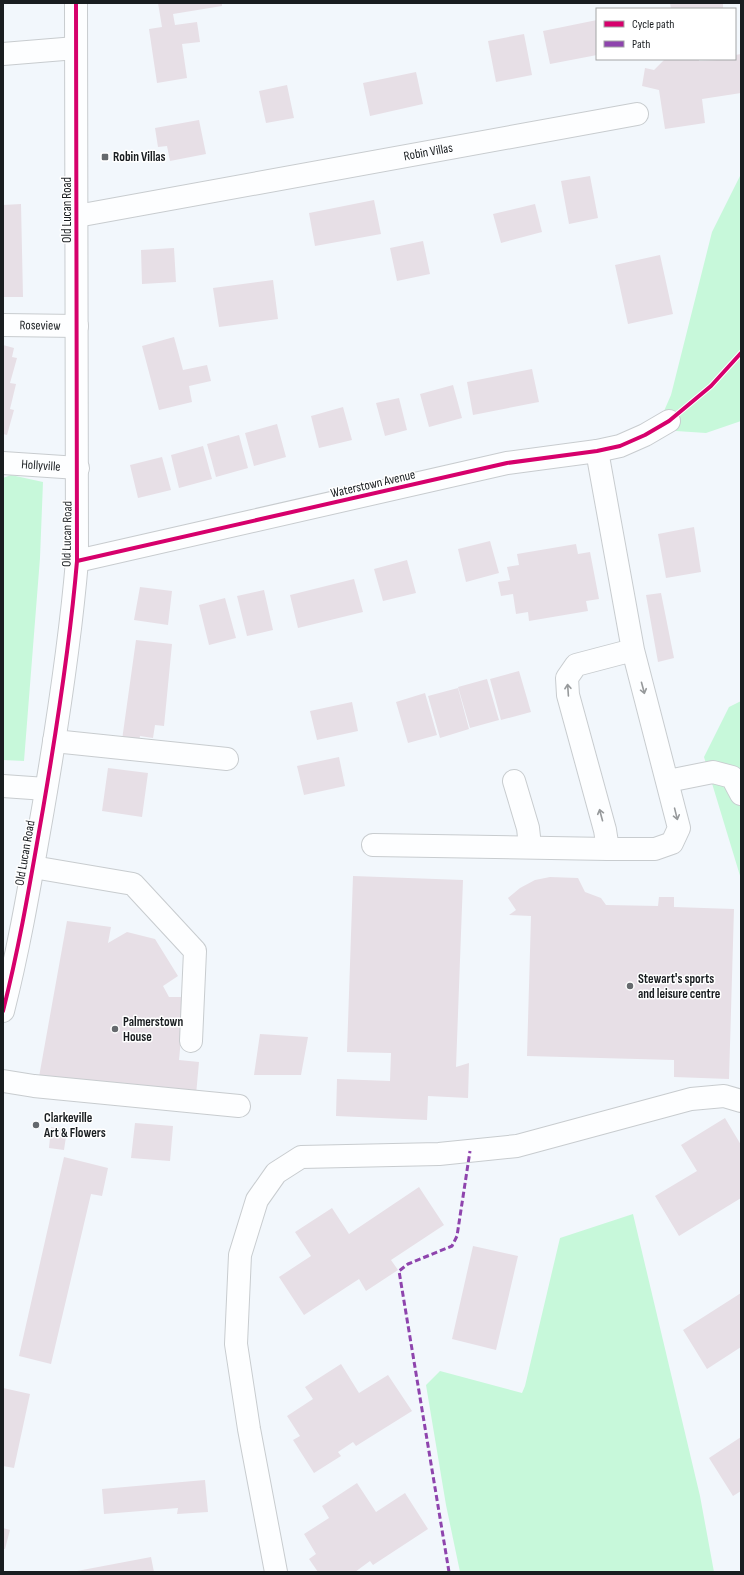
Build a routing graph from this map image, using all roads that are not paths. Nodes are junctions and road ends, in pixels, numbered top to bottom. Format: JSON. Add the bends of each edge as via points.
{"nodes":[{"id":1,"x":76,"y":3,"type":"edge"},
{"id":2,"x":76,"y":48,"type":"junction"},
{"id":3,"x":3,"y":54,"type":"edge"},
{"id":4,"x":637,"y":114,"type":"dead end"},
{"id":5,"x":77,"y":216,"type":"junction"},
{"id":6,"x":3,"y":325,"type":"edge"},
{"id":7,"x":77,"y":326,"type":"junction"},
{"id":8,"x":669,"y":421,"type":"dead end"},
{"id":9,"x":597,"y":451,"type":"junction"},
{"id":10,"x":3,"y":463,"type":"edge"},
{"id":11,"x":78,"y":468,"type":"junction"},
{"id":12,"x":77,"y":561,"type":"junction"},
{"id":13,"x":633,"y":650,"type":"junction"},
{"id":14,"x":54,"y":741,"type":"junction"},
{"id":15,"x":227,"y":759,"type":"dead end"},
{"id":16,"x":514,"y":781,"type":"dead end"},
{"id":17,"x":668,"y":781,"type":"junction"},
{"id":18,"x":3,"y":786,"type":"edge"},
{"id":19,"x":46,"y":790,"type":"junction"},
{"id":20,"x":741,"y":794,"type":"edge"},
{"id":21,"x":373,"y":845,"type":"dead end"},
{"id":22,"x":530,"y":846,"type":"junction"},
{"id":23,"x":608,"y":849,"type":"junction"},
{"id":24,"x":33,"y":867,"type":"junction"},
{"id":25,"x":3,"y":1011,"type":"edge"},
{"id":26,"x":191,"y":1041,"type":"dead end"},
{"id":27,"x":3,"y":1081,"type":"edge"},
{"id":28,"x":741,"y":1101,"type":"edge"},
{"id":29,"x":239,"y":1106,"type":"dead end"},
{"id":30,"x":276,"y":1572,"type":"edge"}],
"edges":[{"from":1,"to":2,"type":"street","name":"Old Lucan Road"},
{"from":2,"to":3,"type":"street"},
{"from":2,"to":5,"type":"street","name":"Old Lucan Road"},
{"from":4,"to":5,"type":"street","name":"Robin Villas"},
{"from":5,"to":7,"type":"street","name":"Old Lucan Road"},
{"from":6,"to":7,"type":"street","name":"Roseview"},
{"from":7,"to":11,"type":"street","name":"Old Lucan Road"},
{"from":8,"to":9,"type":"street","name":"Waterstown Avenue","via":[[620,446]]},
{"from":9,"to":12,"type":"street","name":"Waterstown Avenue","via":[[508,463]]},
{"from":9,"to":13,"type":"street"},
{"from":10,"to":11,"type":"street","name":"Hollyville"},
{"from":11,"to":12,"type":"street","name":"Old Lucan Road"},
{"from":12,"to":14,"type":"street","name":"Old Lucan Road","via":[[73,614]]},
{"from":13,"to":17,"type":"street","one_way":true},
{"from":23,"to":13,"type":"street","one_way":true,"via":[[568,695],[568,678],[576,665]]},
{"from":14,"to":15,"type":"street"},
{"from":14,"to":19,"type":"street","name":"Old Lucan Road"},
{"from":16,"to":22,"type":"street","via":[[528,828]]},
{"from":17,"to":20,"type":"street","via":[[713,772],[732,776]]},
{"from":17,"to":23,"type":"street","one_way":true,"via":[[679,828],[672,843],[655,849]]},
{"from":18,"to":19,"type":"street"},
{"from":19,"to":24,"type":"street","name":"Old Lucan Road"},
{"from":21,"to":22,"type":"street"},
{"from":22,"to":23,"type":"street"},
{"from":24,"to":25,"type":"street","name":"Old Lucan Road","via":[[17,955]]},
{"from":24,"to":26,"type":"street","via":[[133,884],[195,951]]},
{"from":27,"to":29,"type":"street"},
{"from":28,"to":30,"type":"street","via":[[724,1096],[692,1100],[517,1146],[439,1154],[300,1157],[276,1173],[257,1200],[240,1255],[236,1344]]}]}
